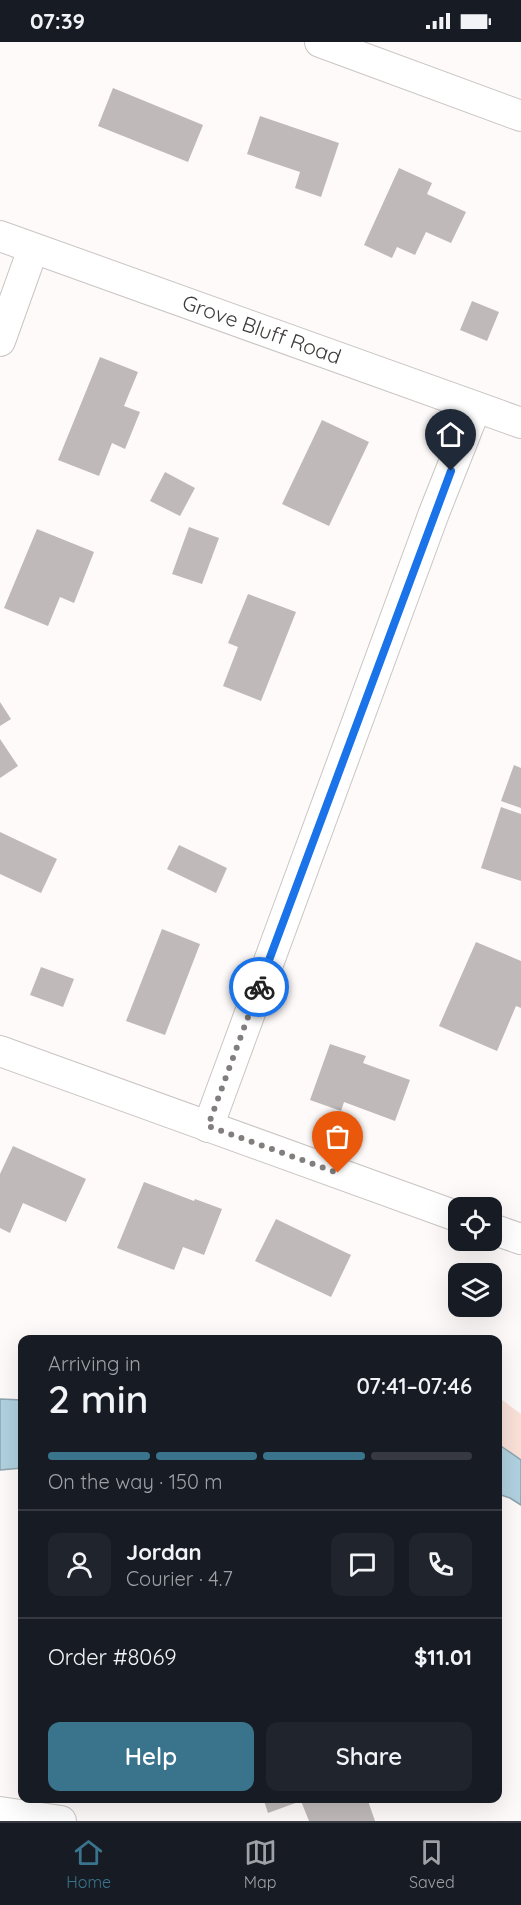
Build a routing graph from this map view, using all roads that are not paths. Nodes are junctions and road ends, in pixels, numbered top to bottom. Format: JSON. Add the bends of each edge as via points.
{"nodes":[{"id":1,"x":320,"y":42,"type":"edge"},
{"id":2,"x":521,"y":116,"type":"edge"},
{"id":3,"x":0,"y":236,"type":"edge"},
{"id":4,"x":33,"y":249,"type":"junction"},
{"id":5,"x":0,"y":340,"type":"edge"},
{"id":6,"x":476,"y":407,"type":"junction"},
{"id":7,"x":521,"y":423,"type":"edge"},
{"id":8,"x":0,"y":1051,"type":"edge"},
{"id":9,"x":208,"y":1126,"type":"junction"},
{"id":10,"x":448,"y":1213,"type":"edge"},
{"id":11,"x":502,"y":1232,"type":"edge"},
{"id":12,"x":521,"y":1239,"type":"edge"},
{"id":13,"x":0,"y":1812,"type":"edge"},
{"id":14,"x":62,"y":1821,"type":"edge"}],
"edges":[{"from":1,"to":2,"type":"street"},
{"from":3,"to":4,"type":"street","name":"Grove Bluff Road"},
{"from":4,"to":5,"type":"street"},
{"from":4,"to":6,"type":"street","name":"Grove Bluff Road"},
{"from":6,"to":7,"type":"street","name":"Grove Bluff Road"},
{"from":6,"to":9,"type":"street"},
{"from":8,"to":9,"type":"street"},
{"from":9,"to":10,"type":"street"},
{"from":11,"to":12,"type":"street"},
{"from":13,"to":14,"type":"street"}]}
